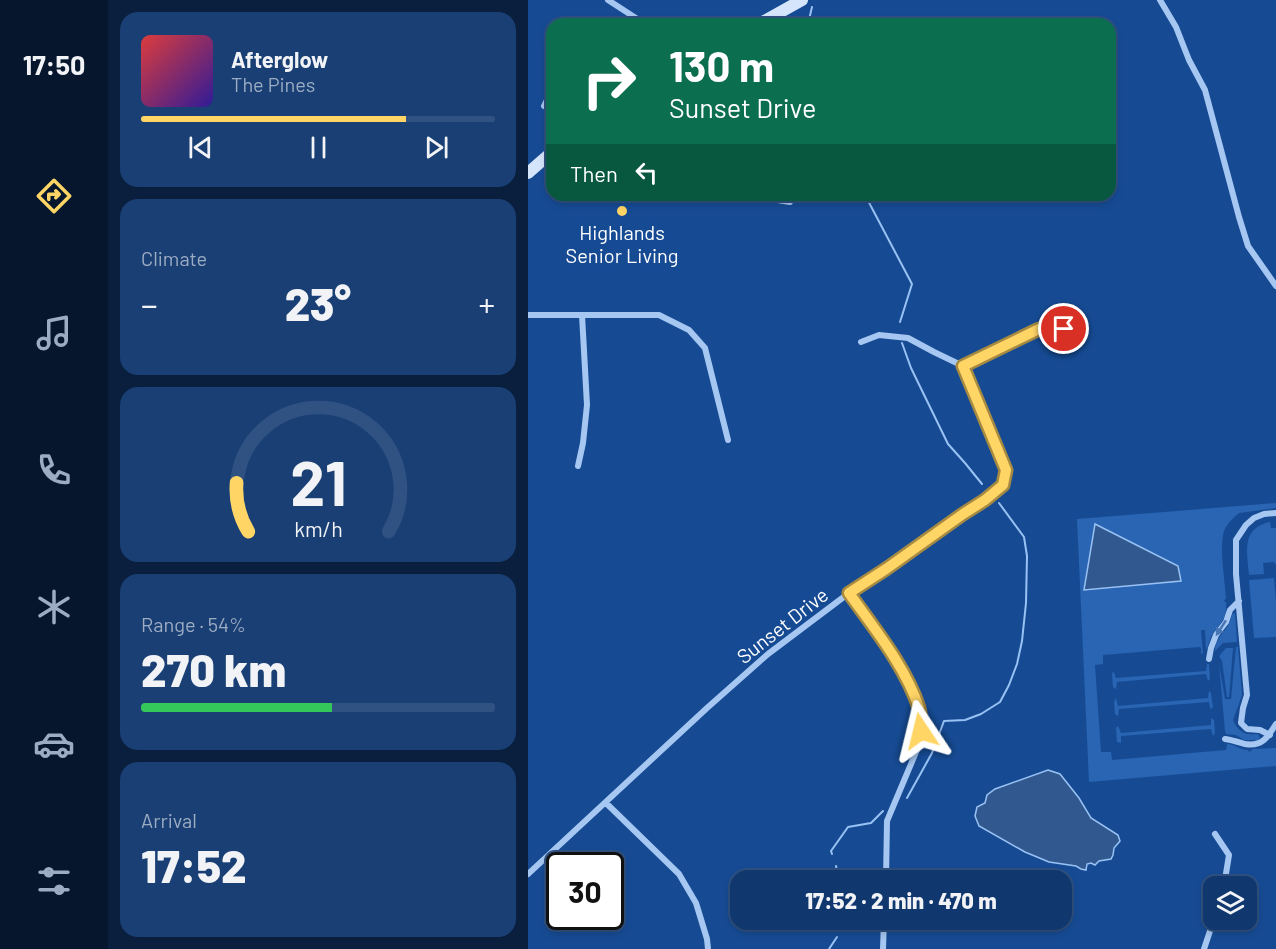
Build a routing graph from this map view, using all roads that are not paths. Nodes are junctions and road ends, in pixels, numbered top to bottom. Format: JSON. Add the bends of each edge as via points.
{"nodes":[{"id":1,"x":608,"y":0,"type":"edge"},
{"id":2,"x":802,"y":0,"type":"edge"},
{"id":3,"x":1160,"y":0,"type":"edge"},
{"id":4,"x":636,"y":18,"type":"edge"},
{"id":5,"x":770,"y":18,"type":"edge"},
{"id":6,"x":546,"y":102,"type":"edge"},
{"id":7,"x":544,"y":106,"type":"dead end"},
{"id":8,"x":546,"y":157,"type":"edge"},
{"id":9,"x":528,"y":173,"type":"edge"},
{"id":10,"x":784,"y":201,"type":"edge"},
{"id":11,"x":790,"y":202,"type":"dead end"},
{"id":12,"x":1276,"y":286,"type":"edge"},
{"id":13,"x":528,"y":315,"type":"edge"},
{"id":14,"x":582,"y":315,"type":"junction"},
{"id":15,"x":1064,"y":329,"type":"dead end"},
{"id":16,"x":861,"y":342,"type":"dead end"},
{"id":17,"x":963,"y":366,"type":"junction"},
{"id":18,"x":728,"y":440,"type":"dead end"},
{"id":19,"x":578,"y":466,"type":"dead end"},
{"id":20,"x":1276,"y":513,"type":"edge"},
{"id":21,"x":849,"y":593,"type":"junction"},
{"id":22,"x":1239,"y":601,"type":"junction"},
{"id":23,"x":1209,"y":660,"type":"dead end"},
{"id":24,"x":1276,"y":724,"type":"edge"},
{"id":25,"x":1270,"y":735,"type":"junction"},
{"id":26,"x":1225,"y":739,"type":"dead end"},
{"id":27,"x":606,"y":802,"type":"junction"},
{"id":28,"x":1215,"y":834,"type":"dead end"},
{"id":29,"x":886,"y":870,"type":"edge"},
{"id":30,"x":528,"y":874,"type":"edge"},
{"id":31,"x":1226,"y":876,"type":"edge"},
{"id":32,"x":884,"y":930,"type":"edge"},
{"id":33,"x":1210,"y":930,"type":"edge"},
{"id":34,"x":708,"y":949,"type":"edge"},
{"id":35,"x":883,"y":949,"type":"edge"},
{"id":36,"x":1204,"y":949,"type":"edge"}],
"edges":[{"from":1,"to":4,"type":"street"},
{"from":2,"to":5,"type":"street"},
{"from":3,"to":12,"type":"street","via":[[1205,90],[1248,246]]},
{"from":6,"to":7,"type":"street"},
{"from":8,"to":9,"type":"street"},
{"from":10,"to":11,"type":"street"},
{"from":13,"to":14,"type":"street"},
{"from":14,"to":18,"type":"street","via":[[659,315],[689,330],[705,348]]},
{"from":14,"to":19,"type":"street","via":[[587,405]]},
{"from":15,"to":17,"type":"street","via":[[1039,329]]},
{"from":16,"to":17,"type":"street","via":[[879,335],[908,338]]},
{"from":17,"to":21,"type":"street","name":"Sunset Drive","via":[[1006,470],[1003,485]]},
{"from":20,"to":22,"type":"street","via":[[1254,518],[1236,540]]},
{"from":21,"to":27,"type":"street","name":"Sunset Drive","via":[[768,654]]},
{"from":21,"to":29,"type":"street","via":[[910,685],[919,710],[919,745],[887,822]]},
{"from":22,"to":23,"type":"street","one_way":true,"via":[[1216,634]]},
{"from":22,"to":25,"type":"street","via":[[1247,695],[1241,723],[1247,729]]},
{"from":24,"to":25,"type":"street"},
{"from":25,"to":26,"type":"street","via":[[1260,743]]},
{"from":27,"to":30,"type":"street","name":"Sunset Drive"},
{"from":27,"to":34,"type":"street","via":[[679,874],[696,903]]},
{"from":28,"to":31,"type":"street","via":[[1229,855]]},
{"from":32,"to":35,"type":"street"},
{"from":33,"to":36,"type":"street"}]}
